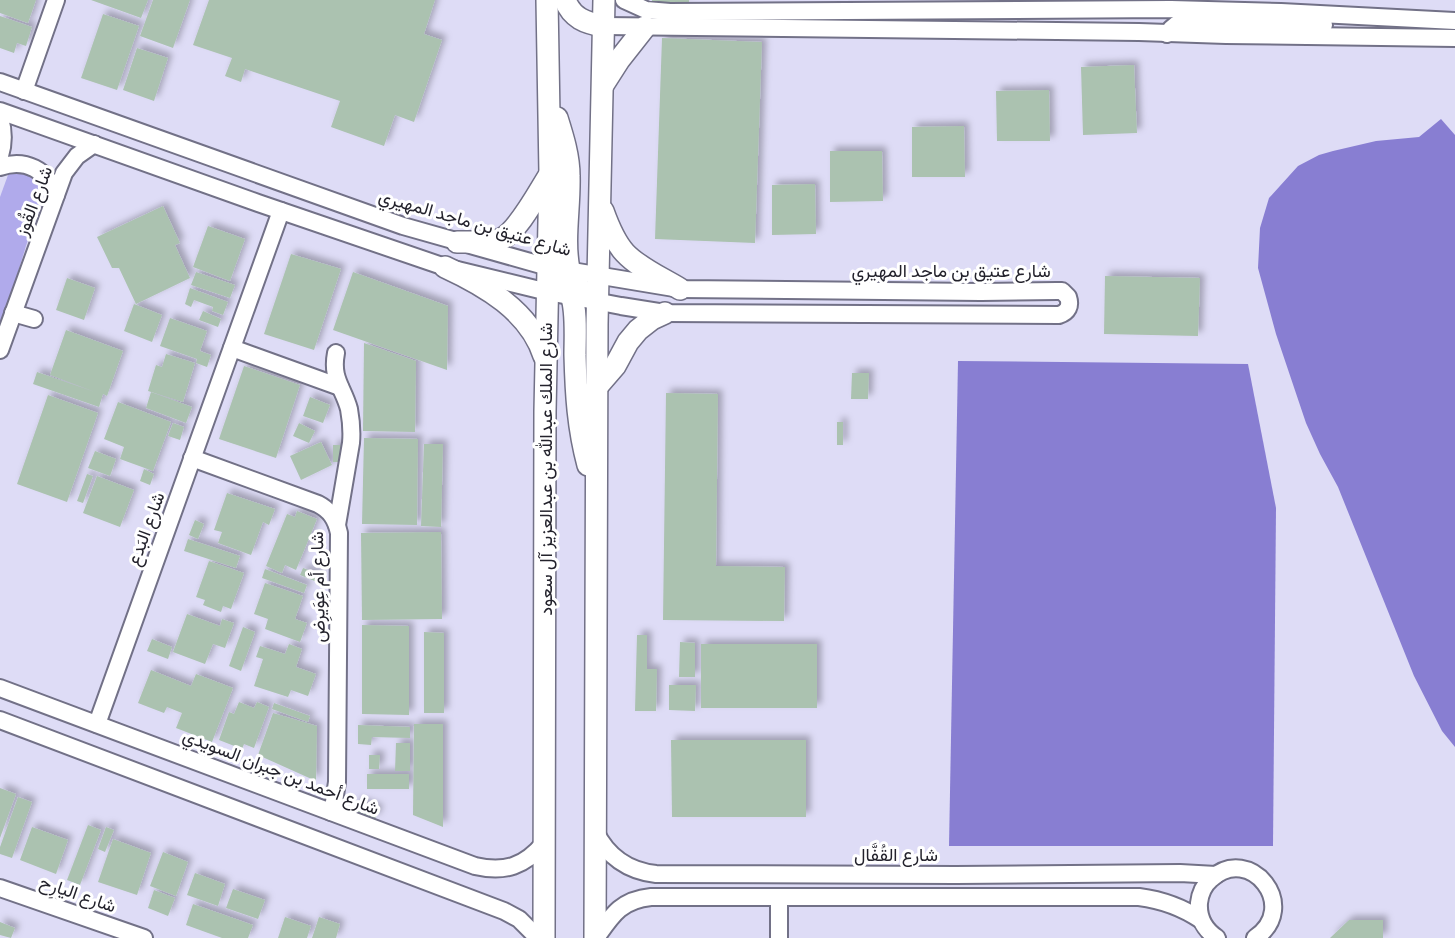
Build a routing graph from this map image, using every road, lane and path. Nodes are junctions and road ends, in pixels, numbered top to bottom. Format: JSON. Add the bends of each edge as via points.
{"nodes":[{"id":1,"x":56,"y":0,"type":"edge"},
{"id":2,"x":547,"y":0,"type":"edge"},
{"id":3,"x":564,"y":0,"type":"edge"},
{"id":4,"x":604,"y":0,"type":"edge"},
{"id":5,"x":624,"y":0,"type":"edge"},
{"id":6,"x":1376,"y":18,"type":"junction"},
{"id":7,"x":1455,"y":21,"type":"edge"},
{"id":8,"x":604,"y":26,"type":"junction"},
{"id":9,"x":645,"y":27,"type":"junction"},
{"id":10,"x":1167,"y":34,"type":"junction"},
{"id":11,"x":1455,"y":38,"type":"edge"},
{"id":12,"x":0,"y":82,"type":"edge"},
{"id":13,"x":603,"y":86,"type":"junction"},
{"id":14,"x":24,"y":91,"type":"junction"},
{"id":15,"x":550,"y":101,"type":"junction"},
{"id":16,"x":0,"y":111,"type":"edge"},
{"id":17,"x":0,"y":118,"type":"edge"},
{"id":18,"x":94,"y":144,"type":"junction"},
{"id":19,"x":0,"y":156,"type":"edge"},
{"id":20,"x":0,"y":167,"type":"edge"},
{"id":21,"x":550,"y":174,"type":"junction"},
{"id":22,"x":56,"y":195,"type":"junction"},
{"id":23,"x":600,"y":202,"type":"junction"},
{"id":24,"x":281,"y":212,"type":"junction"},
{"id":25,"x":457,"y":242,"type":"junction"},
{"id":26,"x":444,"y":267,"type":"junction"},
{"id":27,"x":548,"y":267,"type":"junction"},
{"id":28,"x":569,"y":270,"type":"junction"},
{"id":29,"x":599,"y":276,"type":"junction"},
{"id":30,"x":680,"y":289,"type":"junction"},
{"id":31,"x":548,"y":292,"type":"junction"},
{"id":32,"x":572,"y":297,"type":"junction"},
{"id":33,"x":598,"y":302,"type":"junction"},
{"id":34,"x":13,"y":313,"type":"junction"},
{"id":35,"x":665,"y":313,"type":"junction"},
{"id":36,"x":34,"y":319,"type":"dead end"},
{"id":37,"x":232,"y":348,"type":"junction"},
{"id":38,"x":0,"y":350,"type":"edge"},
{"id":39,"x":336,"y":353,"type":"dead end"},
{"id":40,"x":546,"y":368,"type":"junction"},
{"id":41,"x":340,"y":387,"type":"junction"},
{"id":42,"x":596,"y":388,"type":"junction"},
{"id":43,"x":192,"y":458,"type":"junction"},
{"id":44,"x":596,"y":486,"type":"junction"},
{"id":45,"x":337,"y":525,"type":"junction"},
{"id":46,"x":0,"y":688,"type":"edge"},
{"id":47,"x":0,"y":720,"type":"edge"},
{"id":48,"x":96,"y":724,"type":"junction"},
{"id":49,"x":331,"y":812,"type":"junction"},
{"id":50,"x":595,"y":830,"type":"junction"},
{"id":51,"x":544,"y":843,"type":"junction"},
{"id":52,"x":663,"y":874,"type":"junction"},
{"id":53,"x":1216,"y":875,"type":"junction"},
{"id":54,"x":0,"y":888,"type":"edge"},
{"id":55,"x":658,"y":897,"type":"junction"},
{"id":56,"x":779,"y":897,"type":"junction"},
{"id":57,"x":1209,"y":931,"type":"edge"},
{"id":58,"x":144,"y":938,"type":"edge"},
{"id":59,"x":538,"y":938,"type":"edge"},
{"id":60,"x":544,"y":938,"type":"edge"},
{"id":61,"x":595,"y":938,"type":"edge"},
{"id":62,"x":779,"y":938,"type":"edge"},
{"id":63,"x":1256,"y":938,"type":"edge"}],
"edges":[{"from":1,"to":14,"type":"street"},
{"from":2,"to":15,"type":"main road","name":"شارع الملك عبدالله بن عبدالعزيز آل سعود"},
{"from":3,"to":8,"type":"main road","via":[[576,17]]},
{"from":4,"to":8,"type":"main road"},
{"from":5,"to":6,"type":"street","via":[[646,10],[670,12],[1170,9]]},
{"from":6,"to":7,"type":"street"},
{"from":6,"to":10,"type":"street","via":[[1350,27],[1187,20],[1178,22]]},
{"from":8,"to":9,"type":"street"},
{"from":8,"to":13,"type":"main road"},
{"from":9,"to":10,"type":"street"},
{"from":9,"to":13,"type":"main road"},
{"from":10,"to":11,"type":"street"},
{"from":12,"to":14,"type":"street","name":"شارع عتيق بن ماجد المهيري"},
{"from":13,"to":23,"type":"main road"},
{"from":14,"to":25,"type":"street","name":"شارع عتيق بن ماجد المهيري"},
{"from":15,"to":21,"type":"main road","name":"شارع الملك عبدالله بن عبدالعزيز آل سعود"},
{"from":15,"to":28,"type":"main road","via":[[568,160]]},
{"from":16,"to":18,"type":"street","name":"شارع عتيق بن ماجد المهيري"},
{"from":17,"to":19,"type":"street","via":[[4,134]]},
{"from":18,"to":22,"type":"street","name":"شارع القُوز","via":[[70,164]]},
{"from":18,"to":24,"type":"street","name":"شارع عتيق بن ماجد المهيري"},
{"from":20,"to":22,"type":"street","via":[[14,163],[40,171]]},
{"from":21,"to":25,"type":"main road","via":[[506,236],[488,242]]},
{"from":21,"to":27,"type":"main road","name":"شارع الملك عبدالله بن عبدالعزيز آل سعود"},
{"from":22,"to":34,"type":"street","name":"شارع القُوز"},
{"from":23,"to":29,"type":"main road"},
{"from":23,"to":30,"type":"main road","via":[[610,230],[626,254]]},
{"from":24,"to":26,"type":"street","name":"شارع عتيق بن ماجد المهيري"},
{"from":24,"to":37,"type":"street","name":"شارع البَدع"},
{"from":25,"to":27,"type":"street","name":"شارع عتيق بن ماجد المهيري"},
{"from":26,"to":31,"type":"street","name":"شارع عتيق بن ماجد المهيري"},
{"from":26,"to":40,"type":"main road","via":[[482,286],[508,306],[535,336]]},
{"from":27,"to":28,"type":"street","name":"شارع عتيق بن ماجد المهيري"},
{"from":27,"to":31,"type":"main road","name":"شارع الملك عبدالله بن عبدالعزيز آل سعود"},
{"from":27,"to":32,"type":"main road","via":[[563,280]]},
{"from":28,"to":29,"type":"street","name":"شارع عتيق بن ماجد المهيري"},
{"from":28,"to":33,"type":"main road","via":[[580,288]]},
{"from":29,"to":30,"type":"street","name":"شارع عتيق بن ماجد المهيري"},
{"from":29,"to":33,"type":"main road"},
{"from":30,"to":35,"type":"street","name":"شارع عتيق بن ماجد المهيري","via":[[1057,291],[1066,294],[1070,302],[1067,311],[1059,315]]},
{"from":31,"to":32,"type":"street","name":"شارع عتيق بن ماجد المهيري"},
{"from":31,"to":40,"type":"main road","name":"شارع الملك عبدالله بن عبدالعزيز آل سعود"},
{"from":32,"to":33,"type":"street","name":"شارع عتيق بن ماجد المهيري"},
{"from":32,"to":44,"type":"main road","via":[[577,411]]},
{"from":33,"to":35,"type":"street","name":"شارع عتيق بن ماجد المهيري"},
{"from":33,"to":42,"type":"main road"},
{"from":34,"to":36,"type":"street"},
{"from":34,"to":38,"type":"street","name":"شارع القُوز"},
{"from":35,"to":42,"type":"main road","via":[[638,330]]},
{"from":37,"to":41,"type":"street"},
{"from":37,"to":43,"type":"street","name":"شارع البَدع"},
{"from":39,"to":41,"type":"street","via":[[334,367]]},
{"from":40,"to":51,"type":"main road","name":"شارع الملك عبدالله بن عبدالعزيز آل سعود"},
{"from":41,"to":45,"type":"street","via":[[352,432]]},
{"from":42,"to":44,"type":"main road"},
{"from":43,"to":45,"type":"street","name":"شارع أم عِوَيرِض","via":[[318,504],[330,512]]},
{"from":43,"to":48,"type":"street","name":"شارع البَدع"},
{"from":44,"to":50,"type":"main road"},
{"from":45,"to":49,"type":"street","name":"شارع أم عِوَيرِض","via":[[338,782]]},
{"from":46,"to":48,"type":"street","name":"شارع أحمد بن جبران السويدي"},
{"from":47,"to":59,"type":"street","via":[[475,899],[519,919]]},
{"from":48,"to":49,"type":"street","name":"شارع أحمد بن جبران السويدي"},
{"from":49,"to":51,"type":"street","name":"شارع أحمد بن جبران السويدي","via":[[484,868],[506,868],[522,862]]},
{"from":50,"to":52,"type":"street","name":"شارع القُفَّال","via":[[604,847],[626,866]]},
{"from":50,"to":61,"type":"main road"},
{"from":51,"to":60,"type":"main road","name":"شارع الملك عبدالله بن عبدالعزيز آل سعود"},
{"from":52,"to":53,"type":"street","name":"شارع القُفَّال"},
{"from":52,"to":55,"type":"street","via":[[655,888]]},
{"from":53,"to":57,"type":"street","via":[[1208,881],[1200,900],[1199,910]]},
{"from":53,"to":63,"type":"street","name":"شارع القُفَّال","via":[[1225,870],[1245,870],[1268,886],[1273,914]]},
{"from":54,"to":58,"type":"street","name":"شارع اليارِح"},
{"from":55,"to":56,"type":"street"},
{"from":55,"to":61,"type":"street","via":[[638,898],[625,904]]},
{"from":56,"to":57,"type":"street","via":[[1152,898],[1190,912]]},
{"from":56,"to":62,"type":"street"}]}
